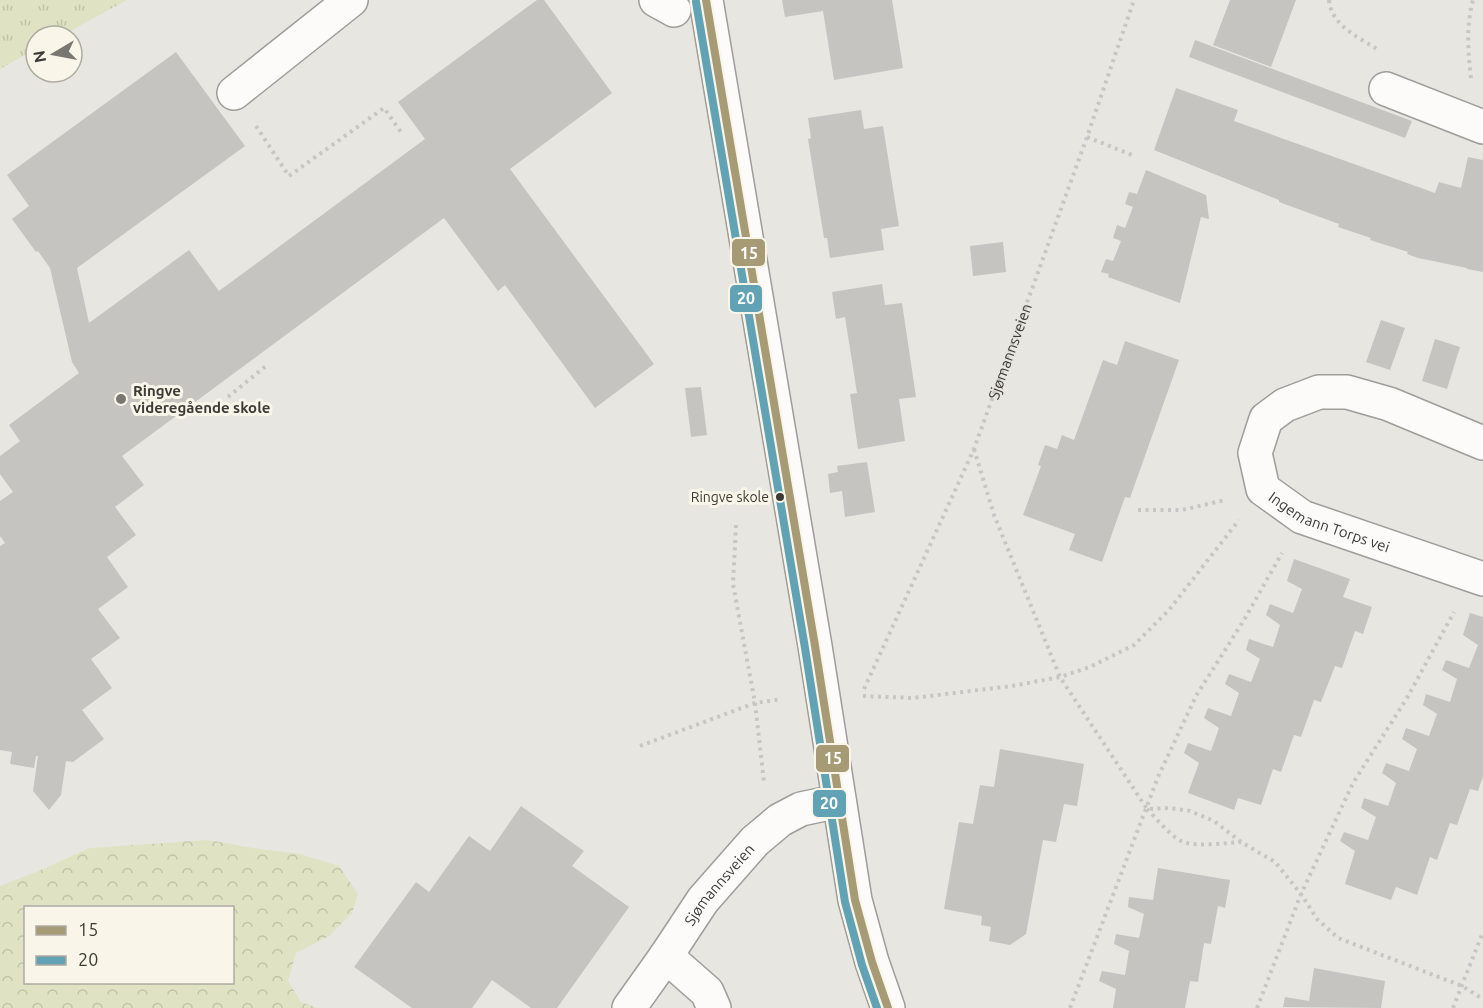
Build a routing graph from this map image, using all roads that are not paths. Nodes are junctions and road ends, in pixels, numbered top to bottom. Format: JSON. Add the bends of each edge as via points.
{"nodes":[{"id":1,"x":351,"y":0,"type":"edge"},
{"id":2,"x":706,"y":0,"type":"edge"},
{"id":3,"x":1389,"y":90,"type":"road end"},
{"id":4,"x":234,"y":93,"type":"road end"},
{"id":5,"x":1479,"y":125,"type":"edge"},
{"id":6,"x":1483,"y":443,"type":"edge"},
{"id":7,"x":1476,"y":577,"type":"edge"},
{"id":8,"x":839,"y":801,"type":"junction"},
{"id":9,"x":666,"y":956,"type":"junction"},
{"id":10,"x":629,"y":1008,"type":"edge"},
{"id":11,"x":714,"y":1008,"type":"edge"},
{"id":12,"x":888,"y":1008,"type":"edge"}],
"edges":[{"from":1,"to":4,"type":"street"},
{"from":2,"to":8,"type":"street"},
{"from":3,"to":5,"type":"street"},
{"from":6,"to":7,"type":"street","name":"Ingemann Torps vei","via":[[1389,404],[1347,392],[1319,392],[1285,405],[1266,419],[1255,453],[1263,489],[1302,517]]},
{"from":8,"to":9,"type":"street","name":"Sjømannsveien","via":[[801,809],[755,841],[703,900]]},
{"from":8,"to":12,"type":"street","via":[[855,900]]},
{"from":9,"to":10,"type":"street","name":"Sjømannsveien"},
{"from":9,"to":11,"type":"street","via":[[707,992]]}]}
